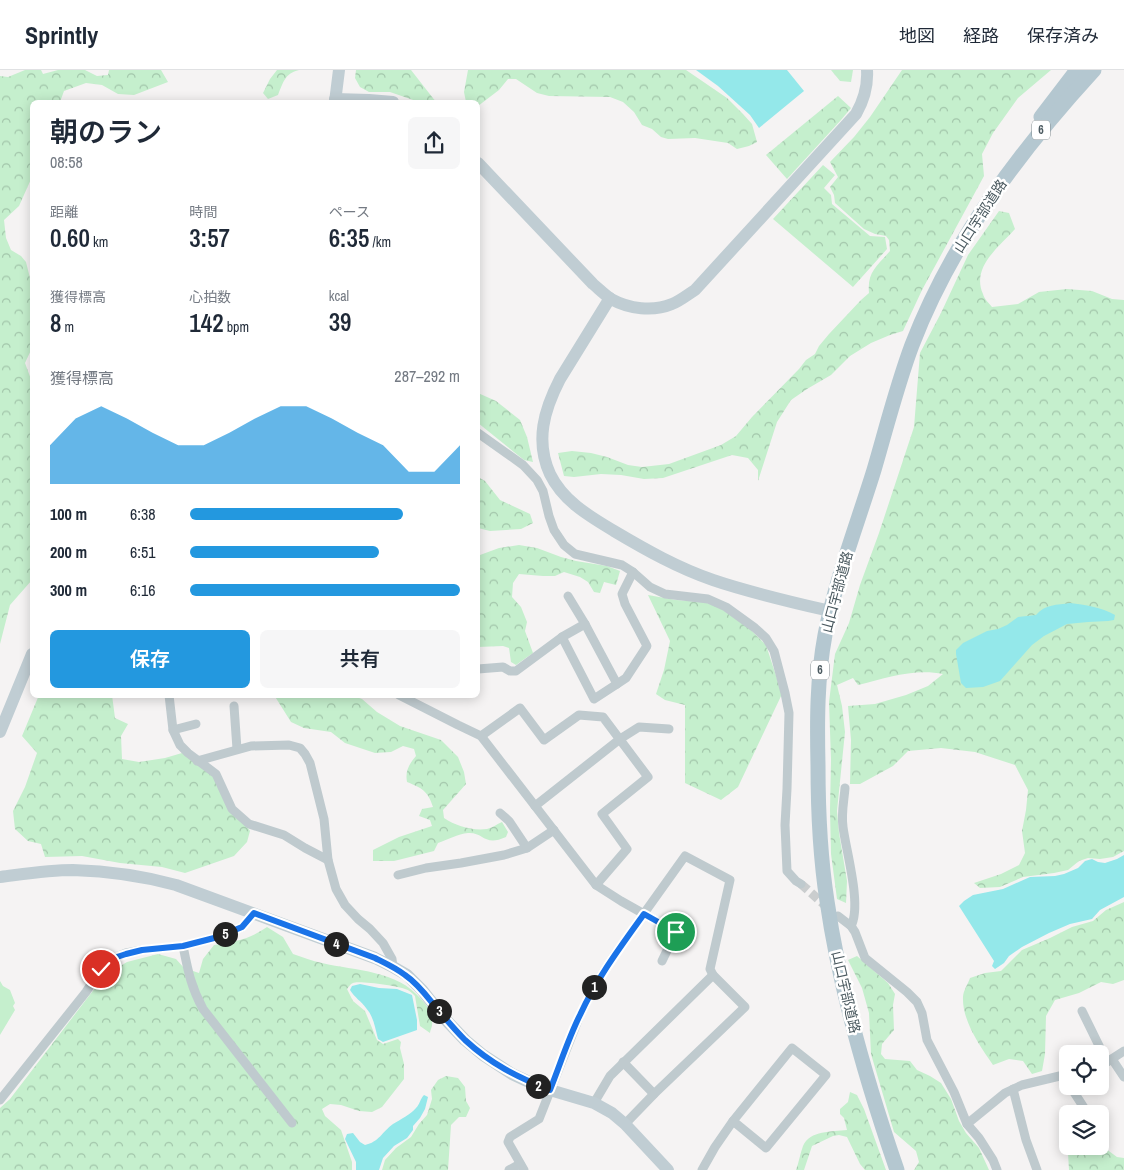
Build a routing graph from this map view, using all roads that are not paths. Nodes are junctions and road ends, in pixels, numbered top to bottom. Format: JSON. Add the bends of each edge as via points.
{"nodes":[{"id":1,"x":339,"y":70,"type":"edge"},
{"id":2,"x":867,"y":70,"type":"edge"},
{"id":3,"x":1077,"y":70,"type":"edge"},
{"id":4,"x":1094,"y":70,"type":"edge"},
{"id":5,"x":335,"y":100,"type":"edge"},
{"id":6,"x":480,"y":165,"type":"edge"},
{"id":7,"x":993,"y":194,"type":"junction"},
{"id":8,"x":610,"y":298,"type":"junction"},
{"id":9,"x":480,"y":434,"type":"edge"},
{"id":10,"x":633,"y":572,"type":"junction"},
{"id":11,"x":568,"y":596,"type":"dead end"},
{"id":12,"x":830,"y":611,"type":"junction"},
{"id":13,"x":585,"y":624,"type":"junction"},
{"id":14,"x":562,"y":637,"type":"junction"},
{"id":15,"x":30,"y":659,"type":"edge"},
{"id":16,"x":480,"y":669,"type":"edge"},
{"id":17,"x":617,"y":684,"type":"junction"},
{"id":18,"x":169,"y":698,"type":"edge"},
{"id":19,"x":405,"y":698,"type":"edge"},
{"id":20,"x":234,"y":706,"type":"dead end"},
{"id":21,"x":196,"y":724,"type":"dead end"},
{"id":22,"x":174,"y":730,"type":"junction"},
{"id":23,"x":669,"y":730,"type":"dead end"},
{"id":24,"x":0,"y":732,"type":"edge"},
{"id":25,"x":481,"y":736,"type":"junction"},
{"id":26,"x":620,"y":740,"type":"junction"},
{"id":27,"x":237,"y":749,"type":"junction"},
{"id":28,"x":197,"y":761,"type":"junction"},
{"id":29,"x":846,"y":788,"type":"dead end"},
{"id":30,"x":535,"y":806,"type":"junction"},
{"id":31,"x":500,"y":813,"type":"dead end"},
{"id":32,"x":554,"y":830,"type":"junction"},
{"id":33,"x":527,"y":848,"type":"junction"},
{"id":34,"x":328,"y":860,"type":"junction"},
{"id":35,"x":398,"y":875,"type":"dead end"},
{"id":36,"x":0,"y":877,"type":"edge"},
{"id":37,"x":801,"y":884,"type":"tunnel mouth"},
{"id":38,"x":596,"y":885,"type":"junction"},
{"id":39,"x":254,"y":913,"type":"junction"},
{"id":40,"x":644,"y":914,"type":"junction"},
{"id":41,"x":838,"y":916,"type":"dead end"},
{"id":42,"x":851,"y":926,"type":"junction"},
{"id":43,"x":183,"y":946,"type":"junction"},
{"id":44,"x":662,"y":961,"type":"dead end"},
{"id":45,"x":393,"y":967,"type":"junction"},
{"id":46,"x":713,"y":976,"type":"junction"},
{"id":47,"x":1082,"y":1012,"type":"dead end"},
{"id":48,"x":1098,"y":1045,"type":"edge"},
{"id":49,"x":1124,"y":1051,"type":"edge"},
{"id":50,"x":1109,"y":1060,"type":"edge"},
{"id":51,"x":624,"y":1062,"type":"junction"},
{"id":52,"x":1109,"y":1064,"type":"edge"},
{"id":53,"x":1124,"y":1077,"type":"edge"},
{"id":54,"x":1059,"y":1079,"type":"edge"},
{"id":55,"x":1014,"y":1089,"type":"junction"},
{"id":56,"x":550,"y":1090,"type":"junction"},
{"id":57,"x":654,"y":1094,"type":"junction"},
{"id":58,"x":0,"y":1100,"type":"edge"},
{"id":59,"x":594,"y":1103,"type":"junction"},
{"id":60,"x":733,"y":1121,"type":"junction"},
{"id":61,"x":292,"y":1123,"type":"dead end"},
{"id":62,"x":625,"y":1124,"type":"junction"},
{"id":63,"x":967,"y":1124,"type":"junction"},
{"id":64,"x":522,"y":1167,"type":"edge"},
{"id":65,"x":509,"y":1170,"type":"edge"},
{"id":66,"x":668,"y":1170,"type":"edge"},
{"id":67,"x":702,"y":1170,"type":"edge"},
{"id":68,"x":897,"y":1170,"type":"edge"},
{"id":69,"x":997,"y":1170,"type":"edge"},
{"id":70,"x":1037,"y":1170,"type":"edge"}],
"edges":[{"from":1,"to":5,"type":"street"},
{"from":2,"to":8,"type":"street","via":[[865,93],[856,114],[694,290],[671,305],[653,308],[628,306]]},
{"from":3,"to":7,"type":"main road","via":[[1004,166]]},
{"from":4,"to":7,"type":"main road","name":"山口宇部道路","number":"6","via":[[1040,131]]},
{"from":6,"to":8,"type":"street"},
{"from":7,"to":12,"type":"main road","name":"山口宇部道路","number":"6","via":[[945,272],[911,347]]},
{"from":8,"to":12,"type":"street","via":[[560,379],[545,414],[543,450],[556,484],[580,510],[678,566],[711,580]]},
{"from":9,"to":10,"type":"street","via":[[523,465],[537,480],[543,491],[548,516],[564,545],[575,554],[622,565]]},
{"from":10,"to":17,"type":"street","via":[[622,594],[647,646],[626,678]]},
{"from":10,"to":37,"type":"street","via":[[650,587],[665,594],[708,600],[726,607],[766,638],[774,651],[789,713],[785,825],[787,872]]},
{"from":11,"to":13,"type":"street"},
{"from":12,"to":68,"type":"main road","name":"山口宇部道路","number":"6","via":[[817,705],[818,816],[825,890],[848,1008]]},
{"from":13,"to":14,"type":"street"},
{"from":13,"to":17,"type":"street"},
{"from":14,"to":16,"type":"street","via":[[516,670],[503,667]]},
{"from":14,"to":17,"type":"street","via":[[594,700]]},
{"from":15,"to":24,"type":"street"},
{"from":18,"to":22,"type":"street"},
{"from":19,"to":25,"type":"street"},
{"from":20,"to":27,"type":"street"},
{"from":21,"to":22,"type":"street"},
{"from":22,"to":28,"type":"street","via":[[180,745]]},
{"from":23,"to":26,"type":"street","via":[[639,727]]},
{"from":25,"to":26,"type":"street","via":[[520,708],[544,740],[580,715],[604,718]]},
{"from":25,"to":30,"type":"street"},
{"from":26,"to":30,"type":"street"},
{"from":26,"to":38,"type":"street","via":[[648,777],[602,814],[627,849]]},
{"from":27,"to":28,"type":"street"},
{"from":27,"to":34,"type":"street","via":[[289,745],[300,748],[305,754],[324,820]]},
{"from":28,"to":34,"type":"street","via":[[216,774],[232,809],[250,824],[284,835]]},
{"from":29,"to":42,"type":"street","via":[[842,817],[855,912]]},
{"from":30,"to":32,"type":"street"},
{"from":31,"to":33,"type":"street"},
{"from":32,"to":33,"type":"street"},
{"from":32,"to":38,"type":"street"},
{"from":33,"to":35,"type":"street"},
{"from":34,"to":45,"type":"street","via":[[336,890],[345,905],[383,943],[392,958]]},
{"from":36,"to":39,"type":"street","via":[[73,870],[152,878]]},
{"from":38,"to":40,"type":"street"},
{"from":39,"to":43,"type":"street","via":[[242,927]]},
{"from":39,"to":45,"type":"street"},
{"from":40,"to":44,"type":"street","via":[[676,932]]},
{"from":40,"to":46,"type":"street","via":[[685,856],[730,880],[710,969]]},
{"from":40,"to":56,"type":"street","via":[[597,982]]},
{"from":41,"to":42,"type":"street"},
{"from":42,"to":63,"type":"street","via":[[866,958],[917,1002],[927,1040]]},
{"from":43,"to":58,"type":"street","via":[[142,950],[114,958],[101,969]]},
{"from":43,"to":61,"type":"street","via":[[189,978],[203,1009]]},
{"from":45,"to":56,"type":"street","via":[[422,990],[459,1034],[484,1055],[512,1074]]},
{"from":46,"to":51,"type":"street"},
{"from":46,"to":57,"type":"street","via":[[745,1007]]},
{"from":47,"to":48,"type":"street"},
{"from":49,"to":50,"type":"street"},
{"from":51,"to":57,"type":"street"},
{"from":51,"to":59,"type":"street","via":[[610,1076]]},
{"from":52,"to":53,"type":"street"},
{"from":54,"to":55,"type":"street"},
{"from":55,"to":63,"type":"street"},
{"from":55,"to":70,"type":"street"},
{"from":56,"to":59,"type":"street"},
{"from":56,"to":64,"type":"street","via":[[539,1120],[510,1137],[508,1142]]},
{"from":57,"to":62,"type":"street"},
{"from":59,"to":62,"type":"street"},
{"from":60,"to":60,"type":"street","via":[[792,1048],[826,1075],[766,1148]]},
{"from":60,"to":67,"type":"street"},
{"from":62,"to":66,"type":"street"},
{"from":63,"to":69,"type":"street"},
{"from":64,"to":65,"type":"street"}]}
